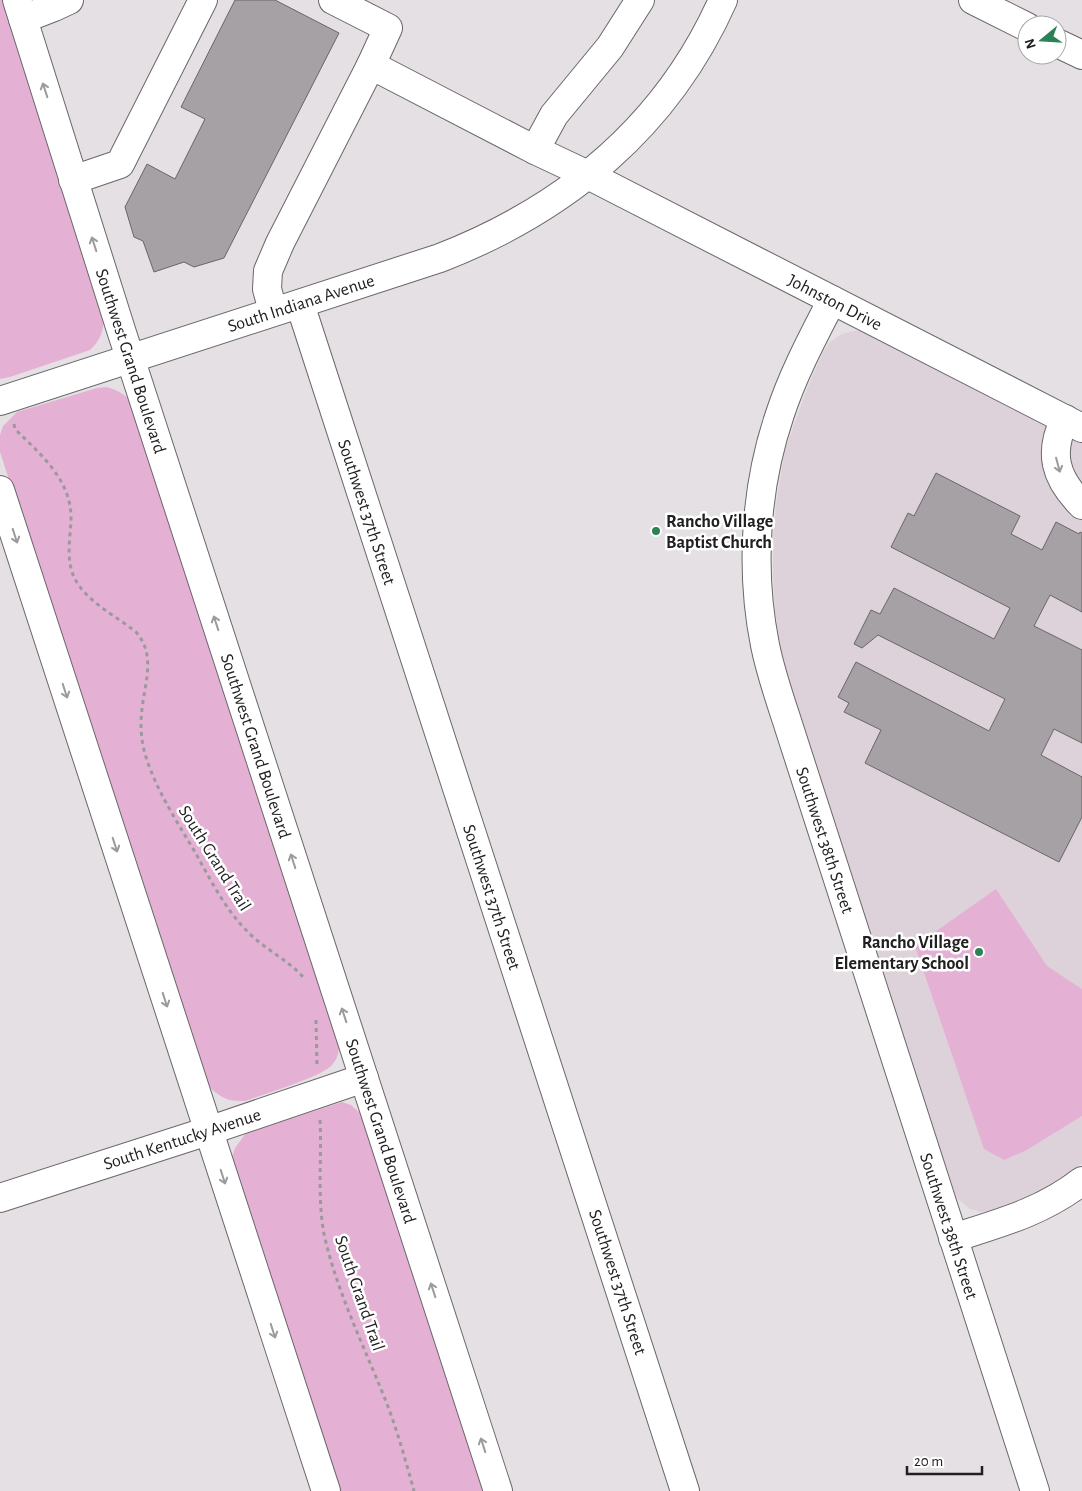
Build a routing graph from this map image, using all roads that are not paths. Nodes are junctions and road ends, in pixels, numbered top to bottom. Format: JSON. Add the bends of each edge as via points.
{"nodes":[{"id":1,"x":69,"y":0,"type":"edge"},
{"id":2,"x":204,"y":0,"type":"edge"},
{"id":3,"x":333,"y":0,"type":"edge"},
{"id":4,"x":640,"y":0,"type":"edge"},
{"id":5,"x":723,"y":0,"type":"edge"},
{"id":6,"x":973,"y":0,"type":"edge"},
{"id":7,"x":20,"y":10,"type":"edge"},
{"id":8,"x":1017,"y":22,"type":"edge"},
{"id":9,"x":1067,"y":48,"type":"edge"},
{"id":10,"x":1082,"y":55,"type":"edge"},
{"id":11,"x":371,"y":65,"type":"junction"},
{"id":12,"x":535,"y":150,"type":"junction"},
{"id":13,"x":588,"y":176,"type":"junction"},
{"id":14,"x":74,"y":180,"type":"junction"},
{"id":15,"x":832,"y":300,"type":"junction"},
{"id":16,"x":300,"y":304,"type":"junction"},
{"id":17,"x":273,"y":311,"type":"junction"},
{"id":18,"x":130,"y":358,"type":"junction"},
{"id":19,"x":3,"y":400,"type":"edge"},
{"id":20,"x":1074,"y":424,"type":"edge"},
{"id":21,"x":0,"y":490,"type":"edge"},
{"id":22,"x":1082,"y":505,"type":"edge"},
{"id":23,"x":364,"y":1078,"type":"junction"},
{"id":24,"x":208,"y":1131,"type":"junction"},
{"id":25,"x":1082,"y":1181,"type":"edge"},
{"id":26,"x":0,"y":1198,"type":"edge"},
{"id":27,"x":953,"y":1238,"type":"junction"},
{"id":28,"x":326,"y":1491,"type":"edge"},
{"id":29,"x":498,"y":1491,"type":"edge"},
{"id":30,"x":685,"y":1491,"type":"edge"},
{"id":31,"x":1035,"y":1491,"type":"edge"}],
"edges":[{"from":1,"to":7,"type":"street","via":[[54,7]]},
{"from":2,"to":14,"type":"street","via":[[120,164]]},
{"from":3,"to":11,"type":"street","via":[[388,28]]},
{"from":4,"to":12,"type":"street","via":[[610,47],[554,115]]},
{"from":5,"to":13,"type":"street","via":[[702,42],[656,109]]},
{"from":6,"to":8,"type":"street"},
{"from":14,"to":7,"type":"street","name":"Southwest Grand Boulevard","one_way":true},
{"from":9,"to":10,"type":"street"},
{"from":11,"to":12,"type":"street","name":"Johnston Drive"},
{"from":11,"to":17,"type":"street","via":[[268,271],[267,289]]},
{"from":12,"to":13,"type":"street","name":"Johnston Drive"},
{"from":13,"to":15,"type":"street","name":"Johnston Drive"},
{"from":13,"to":16,"type":"street","name":"South Indiana Avenue","via":[[502,231],[468,247]]},
{"from":18,"to":14,"type":"street","name":"Southwest Grand Boulevard","one_way":true},
{"from":15,"to":20,"type":"street","name":"Johnston Drive"},
{"from":15,"to":27,"type":"street","name":"Southwest 38th Street","via":[[780,412],[767,461],[757,546],[760,615],[775,684]]},
{"from":16,"to":17,"type":"street","name":"South Indiana Avenue"},
{"from":16,"to":30,"type":"street","name":"Southwest 37th Street"},
{"from":17,"to":18,"type":"street","name":"South Indiana Avenue"},
{"from":18,"to":19,"type":"street","name":"South Indiana Avenue"},
{"from":23,"to":18,"type":"street","name":"Southwest Grand Boulevard","one_way":true},
{"from":20,"to":22,"type":"street","one_way":true,"via":[[1059,432],[1056,457],[1065,484]]},
{"from":21,"to":24,"type":"street","one_way":true},
{"from":23,"to":24,"type":"street","name":"South Kentucky Avenue"},
{"from":29,"to":23,"type":"street","name":"Southwest Grand Boulevard","one_way":true},
{"from":24,"to":26,"type":"street","name":"South Kentucky Avenue"},
{"from":24,"to":28,"type":"street","one_way":true},
{"from":25,"to":27,"type":"street","via":[[1046,1205],[1017,1218]]},
{"from":27,"to":31,"type":"street","name":"Southwest 38th Street"}]}
